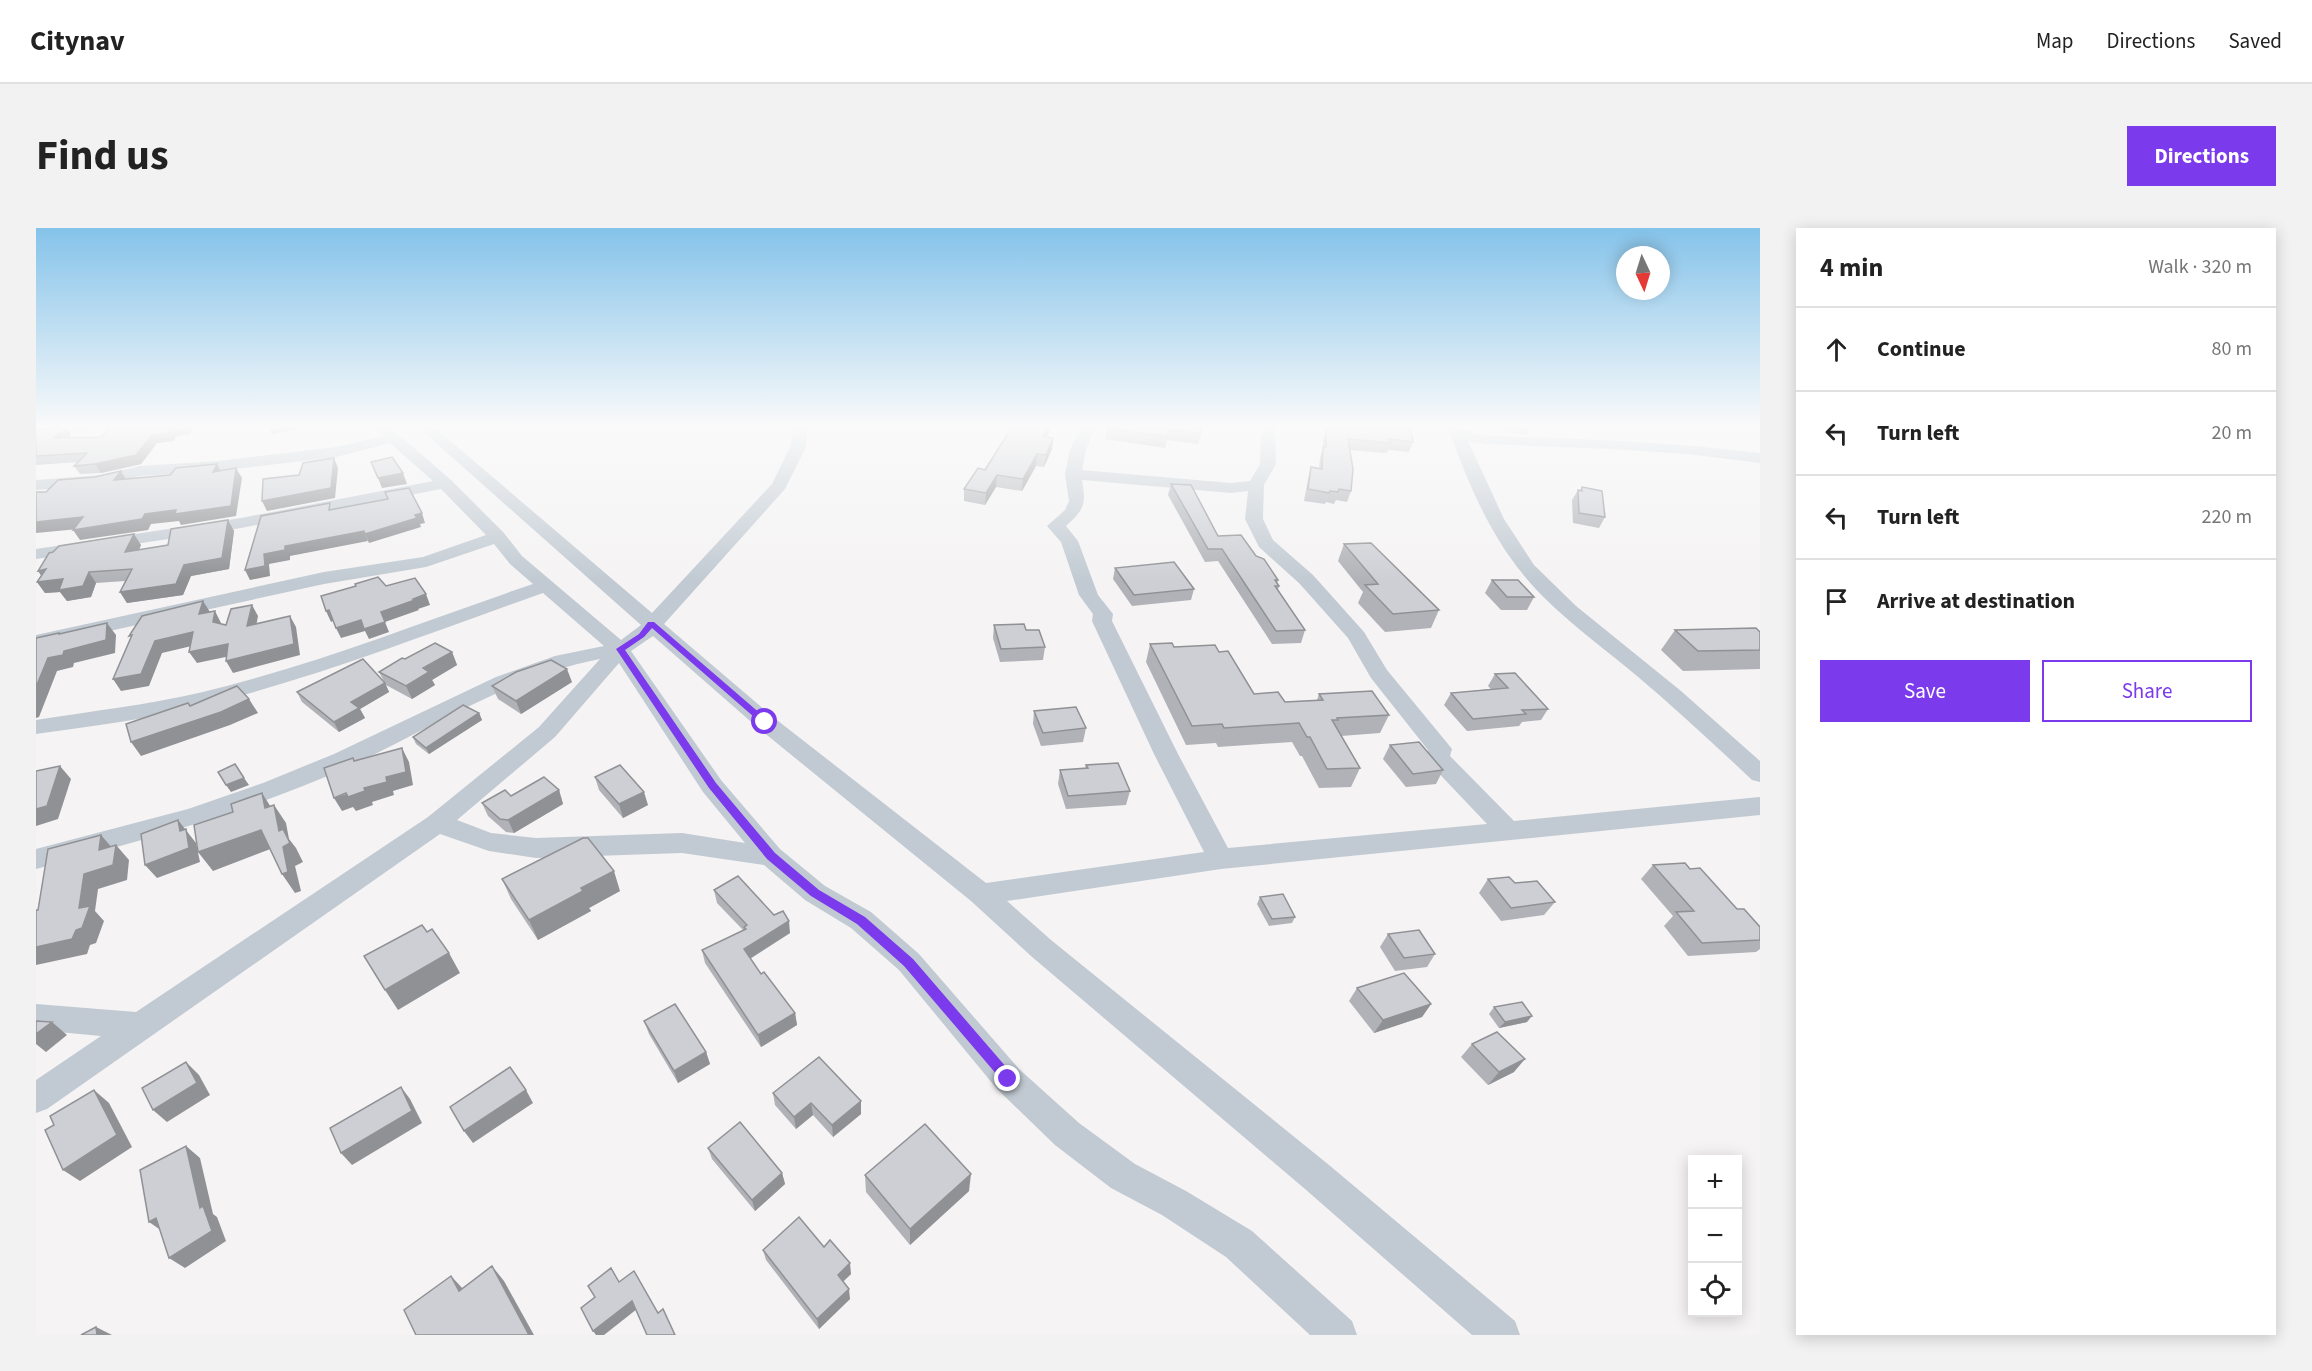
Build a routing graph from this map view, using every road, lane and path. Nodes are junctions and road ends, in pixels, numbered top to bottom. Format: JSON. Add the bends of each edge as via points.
{"nodes":[{"id":1,"x":107,"y":479,"type":"edge"},
{"id":2,"x":440,"y":479,"type":"edge"},
{"id":3,"x":484,"y":479,"type":"edge"},
{"id":4,"x":783,"y":479,"type":"edge"},
{"id":5,"x":1074,"y":479,"type":"edge"},
{"id":6,"x":1126,"y":479,"type":"edge"},
{"id":7,"x":1260,"y":479,"type":"edge"},
{"id":8,"x":1475,"y":479,"type":"edge"},
{"id":9,"x":445,"y":483,"type":"junction"},
{"id":10,"x":36,"y":485,"type":"edge"},
{"id":11,"x":1256,"y":485,"type":"junction"},
{"id":12,"x":498,"y":537,"type":"junction"},
{"id":13,"x":36,"y":554,"type":"edge"},
{"id":14,"x":548,"y":585,"type":"junction"},
{"id":15,"x":651,"y":624,"type":"junction"},
{"id":16,"x":36,"y":641,"type":"edge"},
{"id":17,"x":620,"y":649,"type":"junction"},
{"id":18,"x":36,"y":727,"type":"edge"},
{"id":19,"x":1760,"y":774,"type":"edge"},
{"id":20,"x":1760,"y":806,"type":"edge"},
{"id":21,"x":437,"y":823,"type":"junction"},
{"id":22,"x":1509,"y":831,"type":"junction"},
{"id":23,"x":771,"y":856,"type":"junction"},
{"id":24,"x":36,"y":859,"type":"edge"},
{"id":25,"x":1221,"y":859,"type":"junction"},
{"id":26,"x":981,"y":894,"type":"junction"},
{"id":27,"x":36,"y":1017,"type":"edge"},
{"id":28,"x":141,"y":1026,"type":"junction"},
{"id":29,"x":36,"y":1098,"type":"edge"},
{"id":30,"x":1338,"y":1335,"type":"edge"},
{"id":31,"x":1501,"y":1335,"type":"edge"}],
"edges":[{"from":1,"to":10,"type":"street"},
{"from":2,"to":9,"type":"street"},
{"from":3,"to":15,"type":"street"},
{"from":4,"to":15,"type":"street"},
{"from":5,"to":25,"type":"street","via":[[1077,501],[1072,512],[1056,526],[1070,542],[1089,596],[1102,614],[1166,754]]},
{"from":6,"to":11,"type":"street","via":[[1231,488]]},
{"from":7,"to":11,"type":"street"},
{"from":8,"to":19,"type":"street","via":[[1509,542],[1554,597],[1681,701]]},
{"from":9,"to":12,"type":"street"},
{"from":9,"to":13,"type":"street","via":[[268,520]]},
{"from":11,"to":22,"type":"street","via":[[1254,519],[1265,543],[1306,579],[1357,636],[1378,673],[1440,748],[1438,758]]},
{"from":12,"to":14,"type":"street","via":[[516,560]]},
{"from":12,"to":16,"type":"street","via":[[426,562],[324,579]]},
{"from":14,"to":17,"type":"street"},
{"from":14,"to":18,"type":"street","via":[[226,693],[134,713]]},
{"from":15,"to":17,"type":"street","via":[[642,636]]},
{"from":15,"to":26,"type":"street","via":[[765,722]]},
{"from":17,"to":21,"type":"street","via":[[547,732]]},
{"from":17,"to":23,"type":"street","via":[[712,786]]},
{"from":17,"to":24,"type":"street","via":[[562,660],[504,682],[272,789],[193,817]]},
{"from":20,"to":22,"type":"street"},
{"from":21,"to":23,"type":"street","via":[[489,842],[536,848],[682,843]]},
{"from":21,"to":28,"type":"street"},
{"from":22,"to":25,"type":"street"},
{"from":23,"to":30,"type":"street","via":[[815,893],[861,920],[909,962],[1008,1079],[1067,1134],[1123,1176],[1239,1244]]},
{"from":25,"to":26,"type":"street"},
{"from":26,"to":31,"type":"street"},
{"from":27,"to":28,"type":"street"},
{"from":28,"to":29,"type":"street"}]}
